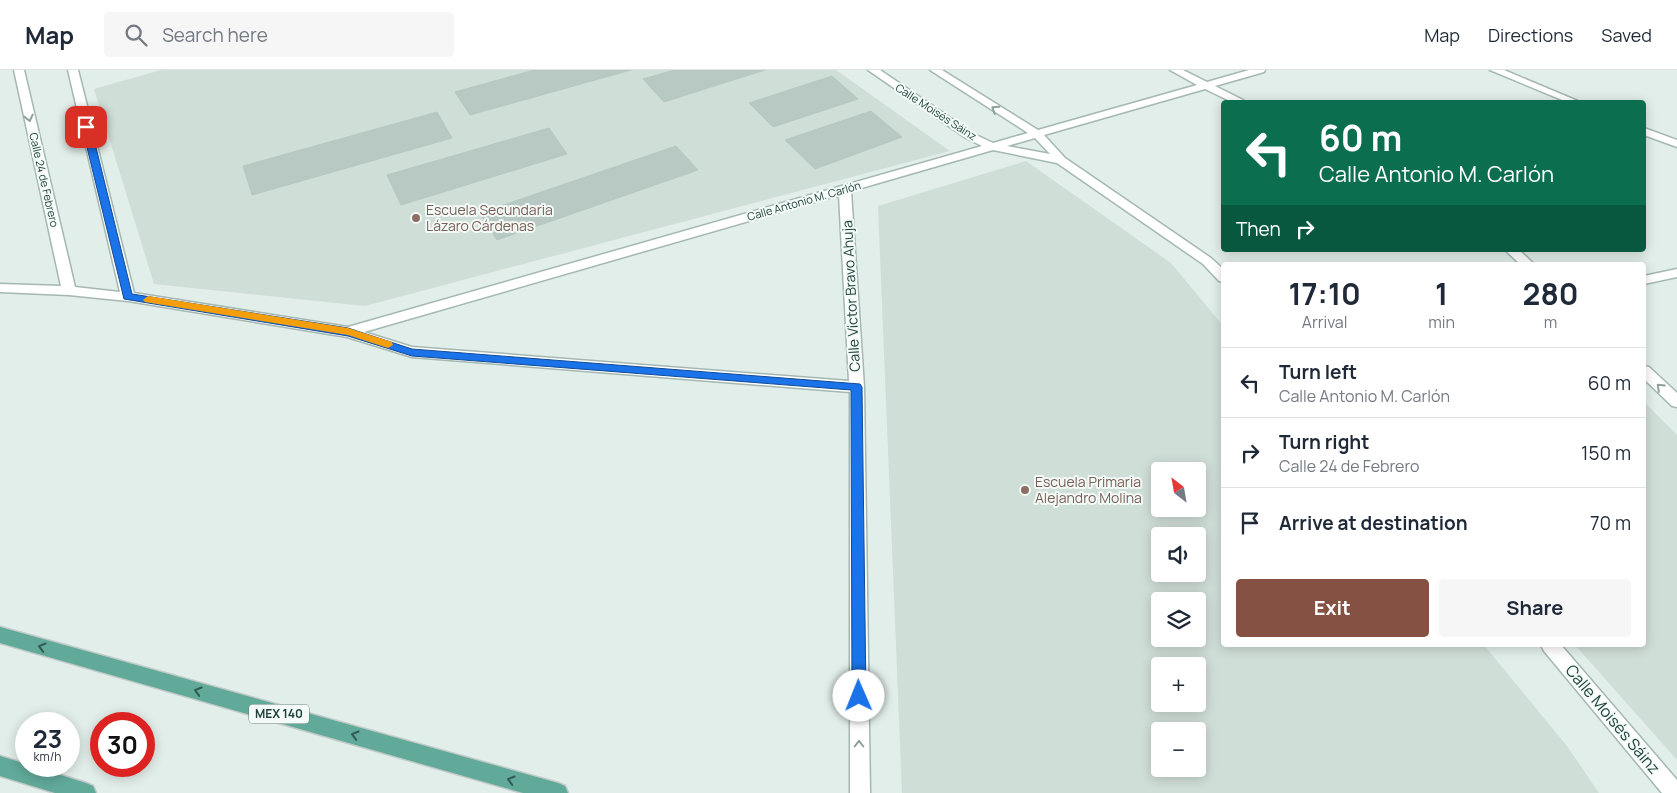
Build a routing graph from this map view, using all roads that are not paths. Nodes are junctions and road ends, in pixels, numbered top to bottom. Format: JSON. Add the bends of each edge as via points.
{"nodes":[{"id":1,"x":18,"y":70,"type":"edge"},
{"id":2,"x":73,"y":70,"type":"edge"},
{"id":3,"x":873,"y":70,"type":"edge"},
{"id":4,"x":935,"y":70,"type":"edge"},
{"id":5,"x":1175,"y":70,"type":"edge"},
{"id":6,"x":1260,"y":70,"type":"edge"},
{"id":7,"x":1495,"y":70,"type":"edge"},
{"id":8,"x":1206,"y":86,"type":"junction"},
{"id":9,"x":1236,"y":100,"type":"edge"},
{"id":10,"x":1570,"y":100,"type":"edge"},
{"id":11,"x":1646,"y":132,"type":"edge"},
{"id":12,"x":1037,"y":134,"type":"junction"},
{"id":13,"x":1674,"y":144,"type":"edge"},
{"id":14,"x":993,"y":147,"type":"junction"},
{"id":15,"x":1061,"y":160,"type":"junction"},
{"id":16,"x":845,"y":189,"type":"junction"},
{"id":17,"x":1513,"y":252,"type":"edge"},
{"id":18,"x":1525,"y":262,"type":"edge"},
{"id":19,"x":1677,"y":274,"type":"edge"},
{"id":20,"x":1221,"y":275,"type":"edge"},
{"id":21,"x":1646,"y":280,"type":"edge"},
{"id":22,"x":0,"y":288,"type":"edge"},
{"id":23,"x":69,"y":291,"type":"junction"},
{"id":24,"x":128,"y":296,"type":"junction"},
{"id":25,"x":348,"y":332,"type":"junction"},
{"id":26,"x":1646,"y":373,"type":"edge"},
{"id":27,"x":857,"y":387,"type":"junction"},
{"id":28,"x":1677,"y":402,"type":"edge"},
{"id":29,"x":0,"y":635,"type":"edge"},
{"id":30,"x":1552,"y":647,"type":"edge"},
{"id":31,"x":0,"y":766,"type":"edge"},
{"id":32,"x":86,"y":793,"type":"edge"},
{"id":33,"x":558,"y":793,"type":"edge"},
{"id":34,"x":860,"y":793,"type":"edge"},
{"id":35,"x":1675,"y":793,"type":"edge"}],
"edges":[{"from":1,"to":23,"type":"street","name":"Calle 24 de Febrero","one_way":true},
{"from":2,"to":24,"type":"street"},
{"from":3,"to":14,"type":"street","name":"Calle Moisés Sáinz","via":[[970,136]]},
{"from":12,"to":4,"type":"street","name":"Calle Moisés Sáinz","one_way":true},
{"from":5,"to":8,"type":"street"},
{"from":6,"to":8,"type":"street","name":"Calle Antonio M. Carlón"},
{"from":7,"to":10,"type":"street"},
{"from":8,"to":9,"type":"street"},
{"from":8,"to":12,"type":"street","name":"Calle Antonio M. Carlón"},
{"from":11,"to":13,"type":"street"},
{"from":12,"to":14,"type":"street","name":"Calle Antonio M. Carlón"},
{"from":12,"to":15,"type":"street","name":"Calle Moisés Sáinz"},
{"from":14,"to":15,"type":"street","name":"Calle Moisés Sáinz"},
{"from":14,"to":16,"type":"street","name":"Calle Antonio M. Carlón"},
{"from":15,"to":20,"type":"street","name":"Calle Moisés Sáinz","via":[[1207,261]]},
{"from":16,"to":25,"type":"street","name":"Calle Antonio M. Carlón"},
{"from":16,"to":27,"type":"street","name":"Calle Víctor Bravo Ahuja"},
{"from":17,"to":18,"type":"street"},
{"from":19,"to":21,"type":"street"},
{"from":22,"to":23,"type":"street","name":"Calle Antonio M. Carlón"},
{"from":23,"to":24,"type":"street","name":"Calle Antonio M. Carlón"},
{"from":24,"to":25,"type":"street","name":"Calle Antonio M. Carlón"},
{"from":25,"to":27,"type":"street","name":"Calle Antonio M. Carlón","via":[[412,352]]},
{"from":28,"to":26,"type":"street","one_way":true},
{"from":34,"to":27,"type":"street","name":"Calle Víctor Bravo Ahuja","one_way":true},
{"from":33,"to":29,"type":"main road","number":"MEX 140","one_way":true},
{"from":30,"to":35,"type":"street","name":"Calle Moisés Sáinz"},
{"from":31,"to":32,"type":"main road"}]}
